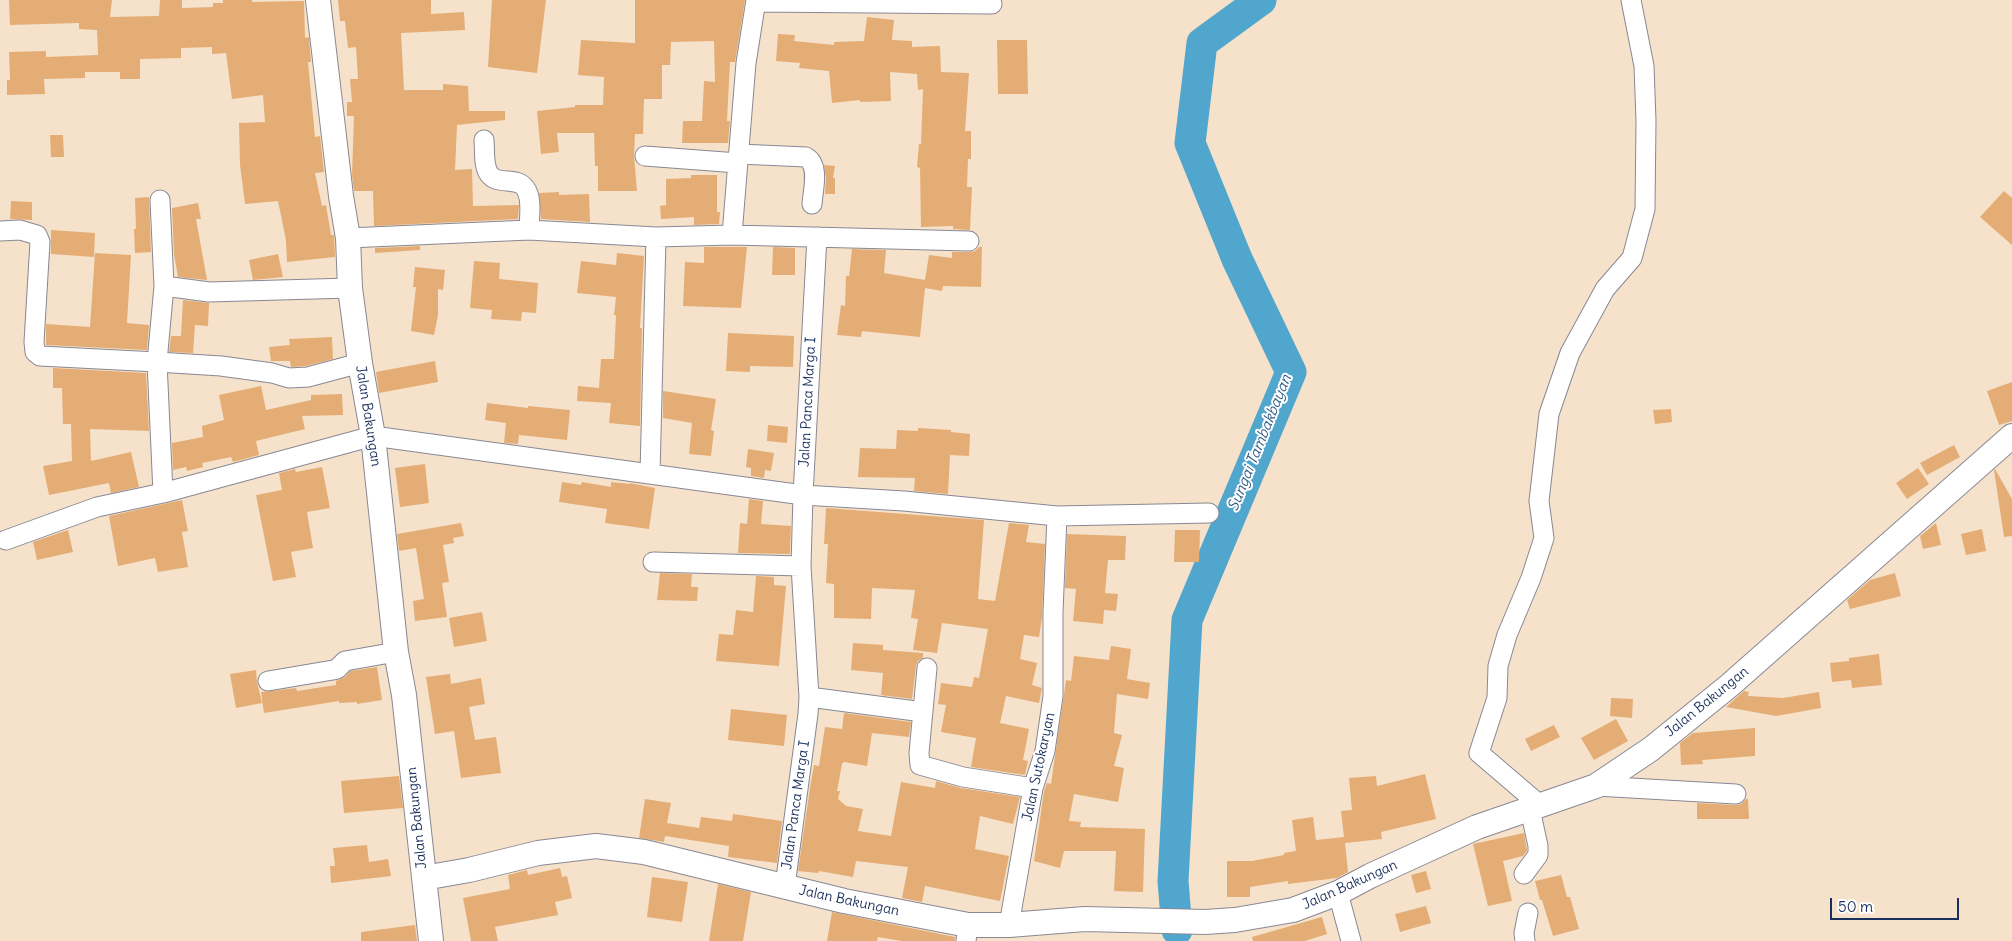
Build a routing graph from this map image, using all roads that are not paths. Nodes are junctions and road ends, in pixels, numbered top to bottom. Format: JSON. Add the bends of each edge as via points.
{"nodes":[{"id":1,"x":318,"y":0,"type":"edge"},
{"id":2,"x":1631,"y":0,"type":"edge"},
{"id":3,"x":756,"y":1,"type":"edge"},
{"id":4,"x":992,"y":4,"type":"dead end"},
{"id":5,"x":484,"y":140,"type":"dead end"},
{"id":6,"x":645,"y":156,"type":"dead end"},
{"id":7,"x":739,"y":159,"type":"junction"},
{"id":8,"x":160,"y":200,"type":"dead end"},
{"id":9,"x":812,"y":204,"type":"dead end"},
{"id":10,"x":529,"y":230,"type":"junction"},
{"id":11,"x":0,"y":231,"type":"edge"},
{"id":12,"x":732,"y":235,"type":"junction"},
{"id":13,"x":656,"y":237,"type":"junction"},
{"id":14,"x":817,"y":237,"type":"junction"},
{"id":15,"x":348,"y":238,"type":"junction"},
{"id":16,"x":970,"y":241,"type":"dead end"},
{"id":17,"x":164,"y":286,"type":"junction"},
{"id":18,"x":350,"y":288,"type":"junction"},
{"id":19,"x":157,"y":362,"type":"junction"},
{"id":20,"x":360,"y":363,"type":"junction"},
{"id":21,"x":373,"y":436,"type":"junction"},
{"id":22,"x":2012,"y":436,"type":"edge"},
{"id":23,"x":650,"y":474,"type":"junction"},
{"id":24,"x":163,"y":493,"type":"junction"},
{"id":25,"x":803,"y":495,"type":"junction"},
{"id":26,"x":1209,"y":513,"type":"dead end"},
{"id":27,"x":1058,"y":516,"type":"junction"},
{"id":28,"x":6,"y":540,"type":"dead end"},
{"id":29,"x":653,"y":562,"type":"dead end"},
{"id":30,"x":802,"y":566,"type":"junction"},
{"id":31,"x":396,"y":652,"type":"junction"},
{"id":32,"x":927,"y":668,"type":"dead end"},
{"id":33,"x":268,"y":681,"type":"dead end"},
{"id":34,"x":809,"y":697,"type":"junction"},
{"id":35,"x":923,"y":712,"type":"junction"},
{"id":36,"x":1596,"y":786,"type":"junction"},
{"id":37,"x":1033,"y":788,"type":"junction"},
{"id":38,"x":1736,"y":794,"type":"dead end"},
{"id":39,"x":1536,"y":807,"type":"junction"},
{"id":40,"x":1524,"y":874,"type":"dead end"},
{"id":41,"x":424,"y":878,"type":"junction"},
{"id":42,"x":785,"y":886,"type":"junction"},
{"id":43,"x":1338,"y":893,"type":"junction"},
{"id":44,"x":1528,"y":913,"type":"dead end"},
{"id":45,"x":1009,"y":925,"type":"junction"},
{"id":46,"x":967,"y":933,"type":"edge"},
{"id":47,"x":431,"y":941,"type":"edge"},
{"id":48,"x":1351,"y":941,"type":"edge"},
{"id":49,"x":1524,"y":941,"type":"edge"}],
"edges":[{"from":1,"to":15,"type":"main road","name":"Jalan Bakungan"},
{"from":2,"to":39,"type":"street","via":[[1644,66],[1645,210],[1632,258],[1605,289],[1570,353],[1548,414],[1539,501],[1544,538],[1507,635],[1498,666],[1496,698],[1479,753]]},
{"from":3,"to":4,"type":"street"},
{"from":3,"to":7,"type":"street","via":[[746,63]]},
{"from":5,"to":10,"type":"street","via":[[490,176],[525,187],[529,199]]},
{"from":6,"to":7,"type":"street"},
{"from":7,"to":9,"type":"street","via":[[810,159],[814,170]]},
{"from":7,"to":12,"type":"street"},
{"from":8,"to":17,"type":"street"},
{"from":10,"to":13,"type":"street"},
{"from":10,"to":15,"type":"street"},
{"from":11,"to":19,"type":"street","via":[[20,230],[37,235],[40,242],[35,352],[40,356]]},
{"from":12,"to":13,"type":"street"},
{"from":12,"to":14,"type":"street"},
{"from":13,"to":23,"type":"street"},
{"from":14,"to":16,"type":"street"},
{"from":14,"to":25,"type":"street","name":"Jalan Panca Marga I"},
{"from":15,"to":18,"type":"main road","name":"Jalan Bakungan"},
{"from":17,"to":18,"type":"street","via":[[209,292]]},
{"from":17,"to":19,"type":"street"},
{"from":18,"to":20,"type":"main road","name":"Jalan Bakungan"},
{"from":19,"to":20,"type":"street","via":[[221,366],[289,378],[308,377]]},
{"from":19,"to":24,"type":"street"},
{"from":20,"to":21,"type":"main road","name":"Jalan Bakungan"},
{"from":21,"to":23,"type":"street"},
{"from":21,"to":24,"type":"street"},
{"from":21,"to":31,"type":"main road","name":"Jalan Bakungan"},
{"from":22,"to":36,"type":"main road","name":"Jalan Bakungan","via":[[1730,684],[1651,748]]},
{"from":23,"to":25,"type":"street"},
{"from":24,"to":28,"type":"street","via":[[97,507]]},
{"from":25,"to":27,"type":"street"},
{"from":25,"to":30,"type":"street","name":"Jalan Panca Marga I"},
{"from":26,"to":27,"type":"street"},
{"from":27,"to":37,"type":"street","name":"Jalan Sutokaryan","via":[[1053,696],[1044,751]]},
{"from":29,"to":30,"type":"street"},
{"from":30,"to":34,"type":"street","name":"Jalan Panca Marga I"},
{"from":31,"to":33,"type":"street","via":[[350,660],[338,669]]},
{"from":31,"to":41,"type":"main road","name":"Jalan Bakungan","via":[[404,695]]},
{"from":32,"to":35,"type":"street"},
{"from":34,"to":35,"type":"street"},
{"from":34,"to":42,"type":"street","name":"Jalan Panca Marga I"},
{"from":35,"to":37,"type":"street","via":[[920,765],[963,777]]},
{"from":36,"to":38,"type":"street"},
{"from":36,"to":39,"type":"main road","name":"Jalan Bakungan"},
{"from":37,"to":45,"type":"street","name":"Jalan Sutokaryan"},
{"from":39,"to":40,"type":"street","via":[[1538,855]]},
{"from":39,"to":43,"type":"main road","name":"Jalan Bakungan","via":[[1477,827]]},
{"from":41,"to":42,"type":"main road","name":"Jalan Bakungan","via":[[538,853],[596,846],[644,852]]},
{"from":41,"to":47,"type":"main road"},
{"from":42,"to":46,"type":"main road","name":"Jalan Bakungan"},
{"from":43,"to":45,"type":"main road","name":"Jalan Bakungan","via":[[1293,910],[1235,920],[1085,919]]},
{"from":43,"to":48,"type":"street"},
{"from":44,"to":49,"type":"street"},
{"from":45,"to":46,"type":"main road","name":"Jalan Bakungan"}]}
